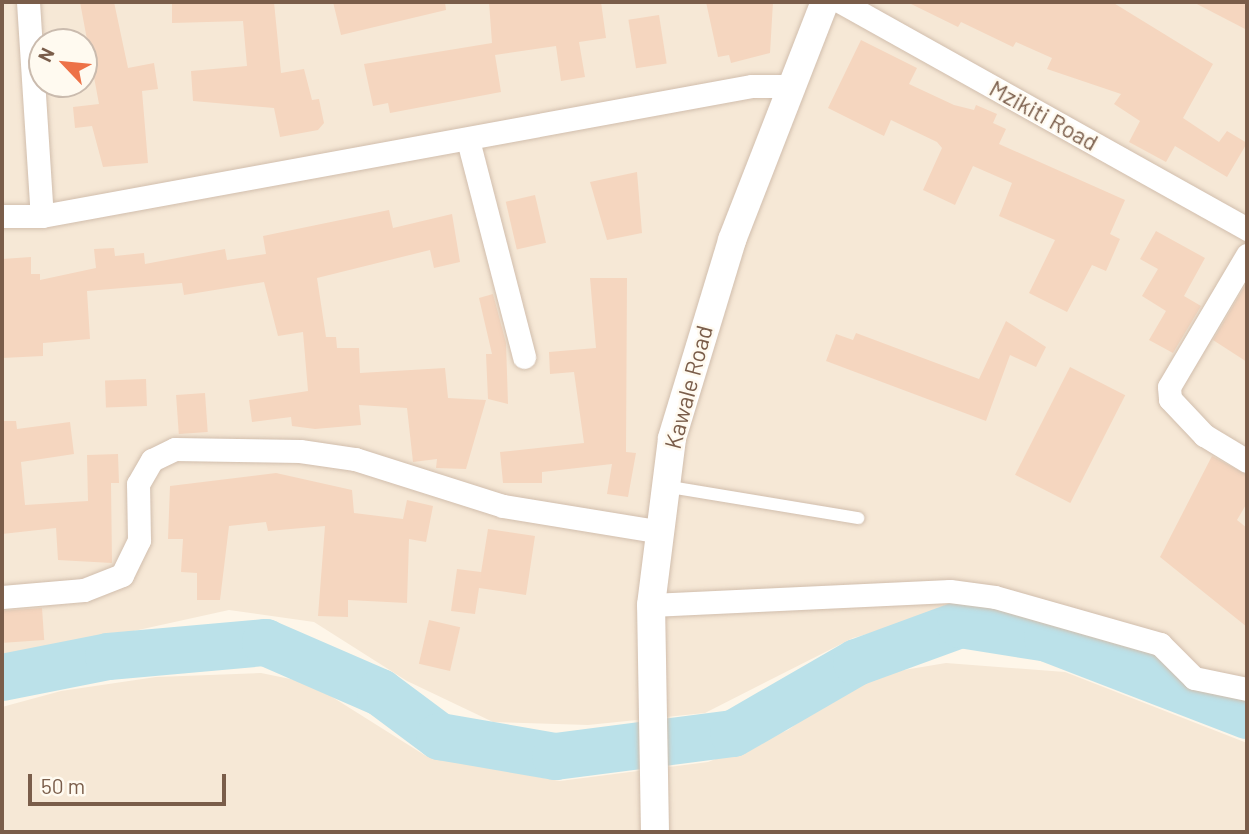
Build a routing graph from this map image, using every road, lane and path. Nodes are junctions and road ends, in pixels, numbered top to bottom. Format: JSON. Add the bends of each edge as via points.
{"nodes":[{"id":1,"x":27,"y":2,"type":"edge"},
{"id":2,"x":824,"y":2,"type":"edge"},
{"id":3,"x":841,"y":2,"type":"edge"},
{"id":4,"x":790,"y":86,"type":"junction"},
{"id":5,"x":467,"y":140,"type":"junction"},
{"id":6,"x":2,"y":216,"type":"edge"},
{"id":7,"x":43,"y":216,"type":"junction"},
{"id":8,"x":1247,"y":229,"type":"edge"},
{"id":9,"x":1247,"y":255,"type":"edge"},
{"id":10,"x":524,"y":357,"type":"dead end"},
{"id":11,"x":1247,"y":461,"type":"edge"},
{"id":12,"x":664,"y":486,"type":"junction"},
{"id":13,"x":858,"y":519,"type":"dead end"},
{"id":14,"x":656,"y":531,"type":"junction"},
{"id":15,"x":2,"y":597,"type":"edge"},
{"id":16,"x":651,"y":605,"type":"junction"},
{"id":17,"x":1247,"y":689,"type":"edge"},
{"id":18,"x":655,"y":832,"type":"edge"}],
"edges":[{"from":1,"to":7,"type":"street"},
{"from":2,"to":4,"type":"street","name":"Kawale Road"},
{"from":3,"to":8,"type":"street","name":"Mzikiti Road"},
{"from":4,"to":5,"type":"street","via":[[752,86]]},
{"from":4,"to":12,"type":"street","name":"Kawale Road","via":[[695,353]]},
{"from":5,"to":7,"type":"street"},
{"from":5,"to":10,"type":"street"},
{"from":6,"to":7,"type":"street"},
{"from":9,"to":11,"type":"street","via":[[1169,387],[1170,399],[1203,435]]},
{"from":12,"to":13,"type":"lane"},
{"from":12,"to":14,"type":"street","name":"Kawale Road"},
{"from":14,"to":15,"type":"street","via":[[466,497],[355,459],[300,451],[175,449],[152,460],[138,484],[139,540],[121,575],[84,590]]},
{"from":14,"to":16,"type":"street","name":"Kawale Road"},
{"from":16,"to":17,"type":"street","via":[[950,591],[995,597],[1153,641],[1194,678]]},
{"from":16,"to":18,"type":"street","name":"Kawale Road"}]}
